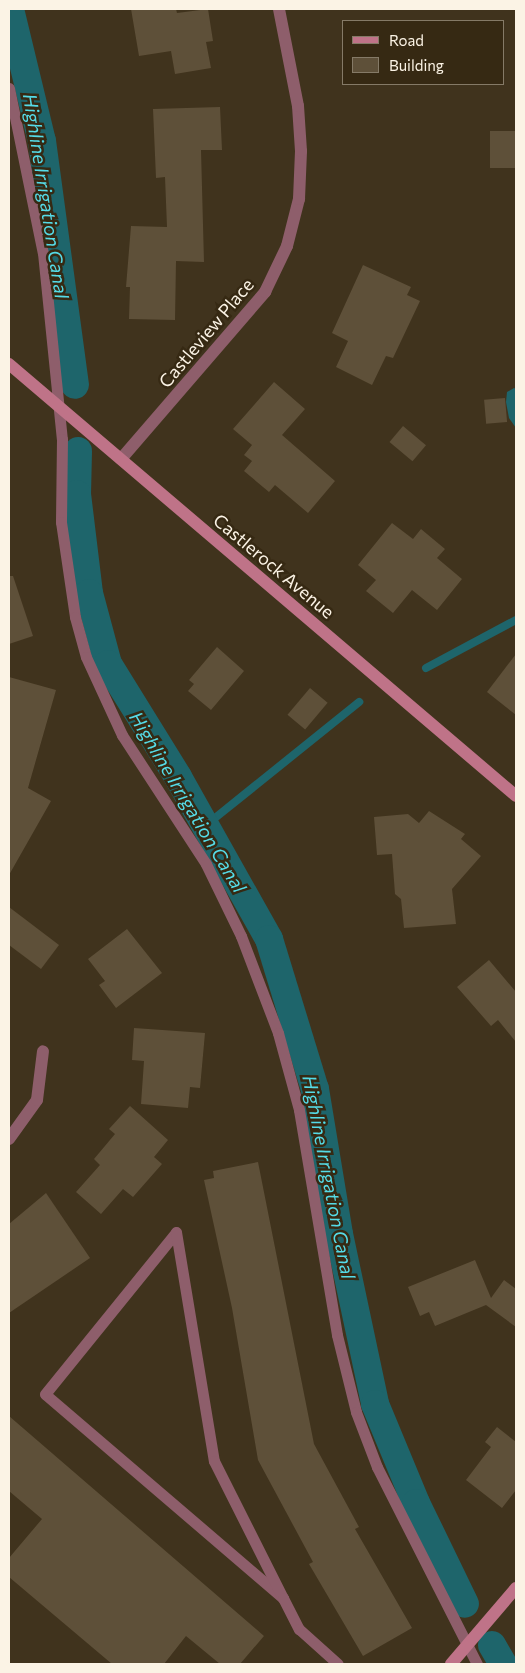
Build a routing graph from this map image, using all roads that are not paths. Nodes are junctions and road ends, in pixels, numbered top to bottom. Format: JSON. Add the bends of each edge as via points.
{"nodes":[{"id":1,"x":279,"y":9,"type":"edge"},
{"id":2,"x":9,"y":88,"type":"edge"},
{"id":3,"x":9,"y":364,"type":"edge"},
{"id":4,"x":57,"y":405,"type":"junction"},
{"id":5,"x":121,"y":459,"type":"junction"},
{"id":6,"x":516,"y":796,"type":"edge"},
{"id":7,"x":43,"y":1051,"type":"dead end"},
{"id":8,"x":9,"y":1139,"type":"edge"},
{"id":9,"x":516,"y":1588,"type":"edge"},
{"id":10,"x":284,"y":1598,"type":"junction"},
{"id":11,"x":468,"y":1645,"type":"junction"},
{"id":12,"x":338,"y":1664,"type":"edge"},
{"id":13,"x":451,"y":1664,"type":"edge"},
{"id":14,"x":477,"y":1664,"type":"edge"}],
"edges":[{"from":1,"to":5,"type":"street","name":"Castleview Place","via":[[298,106],[300,151],[299,198],[287,246],[265,292]]},
{"from":2,"to":4,"type":"lane","via":[[43,252]]},
{"from":3,"to":4,"type":"street","name":"Castlerock Avenue"},
{"from":4,"to":5,"type":"street","name":"Castlerock Avenue"},
{"from":4,"to":11,"type":"lane","via":[[62,439],[61,522],[74,617],[86,657],[122,735],[206,864],[241,936],[278,1033],[299,1110],[342,1360],[356,1412],[377,1467]]},
{"from":5,"to":6,"type":"street","name":"Castlerock Avenue"},
{"from":7,"to":8,"type":"street","via":[[37,1100]]},
{"from":9,"to":11,"type":"street"},
{"from":10,"to":10,"type":"lane","via":[[214,1461],[176,1232],[45,1394]]},
{"from":10,"to":12,"type":"lane","via":[[299,1629]]},
{"from":11,"to":13,"type":"street"},
{"from":11,"to":14,"type":"lane"}]}
